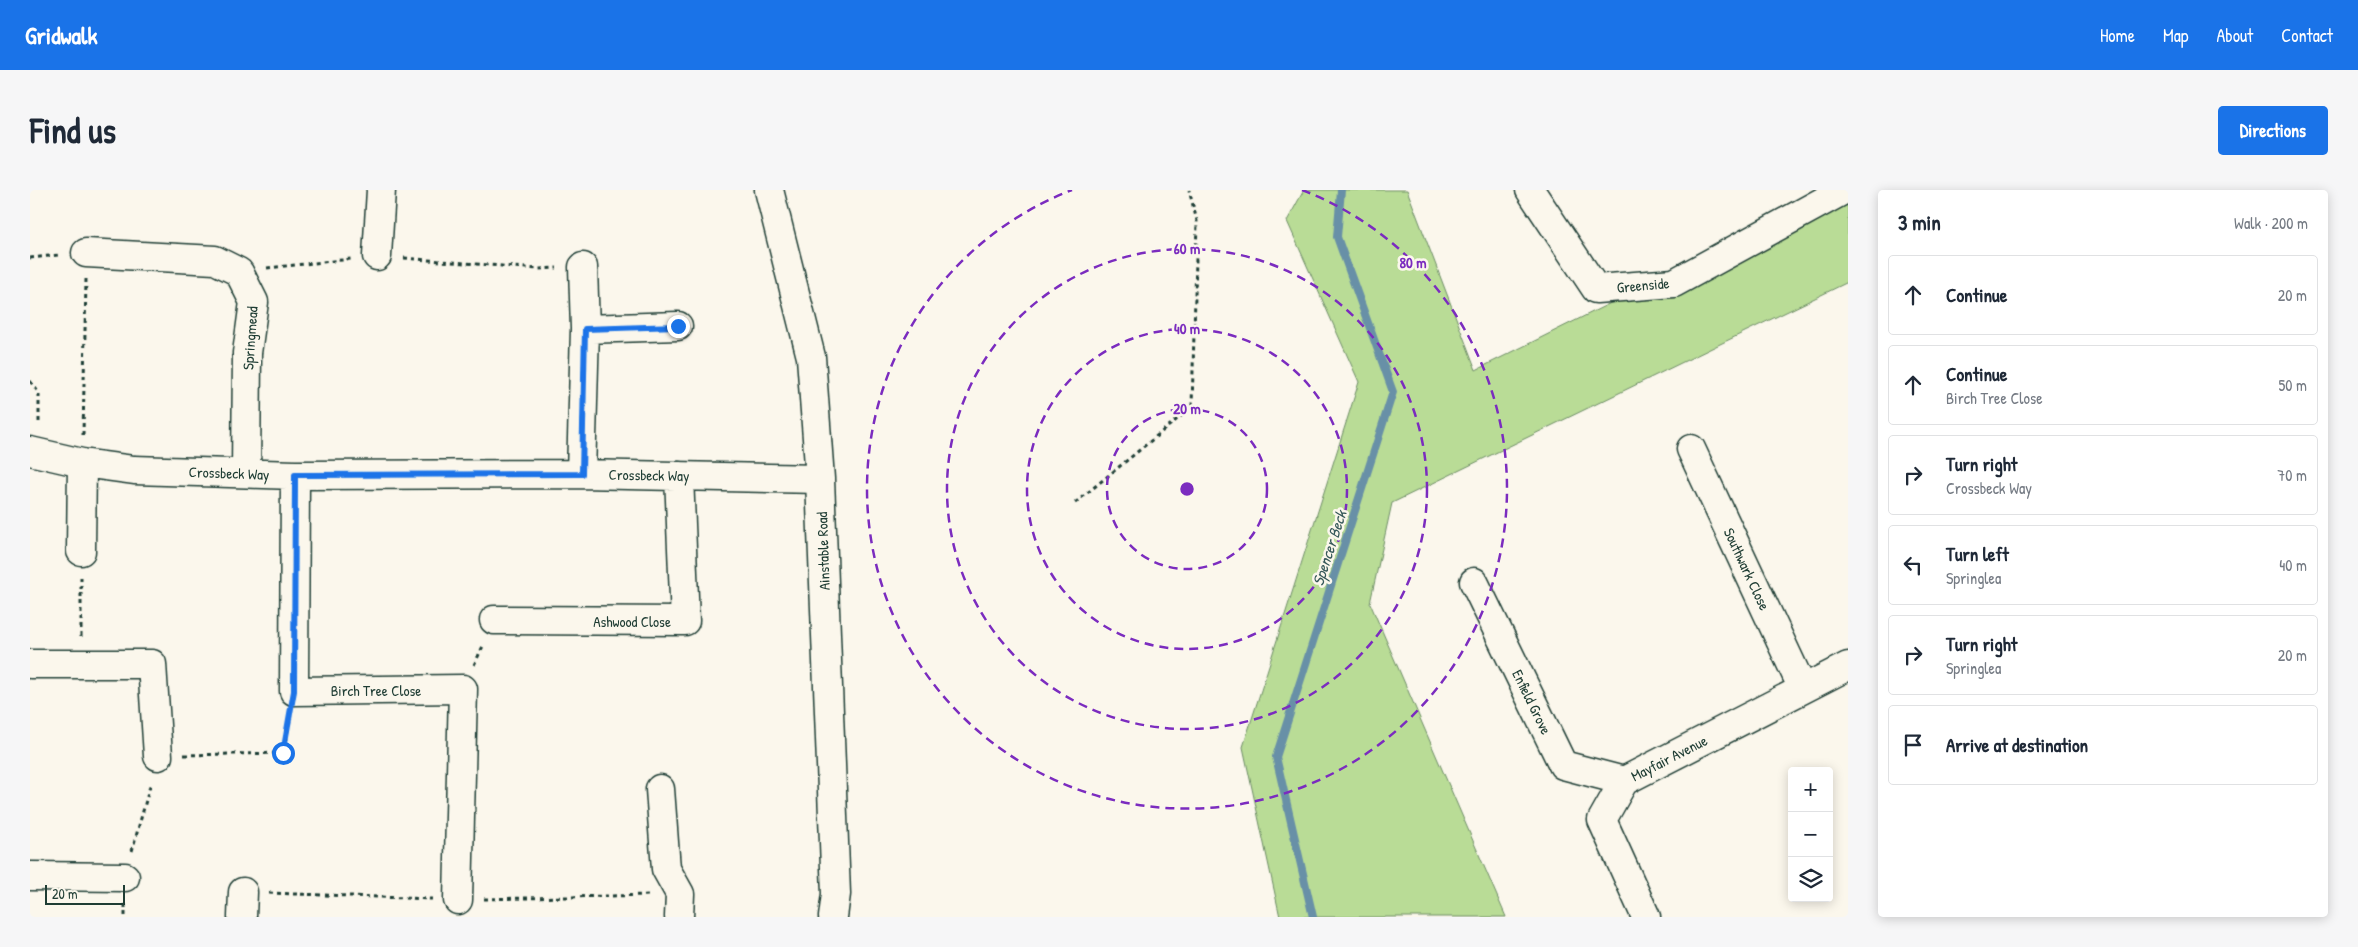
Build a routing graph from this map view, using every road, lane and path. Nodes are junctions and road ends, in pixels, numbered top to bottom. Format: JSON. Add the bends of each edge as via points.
{"nodes":[{"id":1,"x":381,"y":190,"type":"edge"},
{"id":2,"x":769,"y":190,"type":"edge"},
{"id":3,"x":1189,"y":190,"type":"edge"},
{"id":4,"x":1530,"y":190,"type":"edge"},
{"id":5,"x":1844,"y":190,"type":"edge"},
{"id":6,"x":86,"y":252,"type":"junction"},
{"id":7,"x":378,"y":256,"type":"junction"},
{"id":8,"x":30,"y":258,"type":"edge"},
{"id":9,"x":583,"y":267,"type":"joint"},
{"id":10,"x":239,"y":272,"type":"junction"},
{"id":11,"x":678,"y":326,"type":"dead end"},
{"id":12,"x":585,"y":329,"type":"junction"},
{"id":13,"x":30,"y":381,"type":"edge"},
{"id":14,"x":1690,"y":449,"type":"dead end"},
{"id":15,"x":34,"y":452,"type":"edge"},
{"id":16,"x":82,"y":463,"type":"junction"},
{"id":17,"x":246,"y":473,"type":"junction"},
{"id":18,"x":582,"y":474,"type":"junction"},
{"id":19,"x":295,"y":475,"type":"junction"},
{"id":20,"x":680,"y":476,"type":"junction"},
{"id":21,"x":820,"y":479,"type":"junction"},
{"id":22,"x":1075,"y":503,"type":"dead end"},
{"id":23,"x":81,"y":551,"type":"joint"},
{"id":24,"x":1474,"y":582,"type":"dead end"},
{"id":25,"x":494,"y":620,"type":"joint"},
{"id":26,"x":30,"y":664,"type":"edge"},
{"id":27,"x":81,"y":664,"type":"junction"},
{"id":28,"x":1848,"y":666,"type":"edge"},
{"id":29,"x":463,"y":689,"type":"junction"},
{"id":30,"x":1802,"y":689,"type":"junction"},
{"id":31,"x":294,"y":691,"type":"junction"},
{"id":32,"x":158,"y":756,"type":"junction"},
{"id":33,"x":1624,"y":781,"type":"junction"},
{"id":34,"x":660,"y":789,"type":"dead end"},
{"id":35,"x":30,"y":876,"type":"edge"},
{"id":36,"x":125,"y":878,"type":"junction"},
{"id":37,"x":458,"y":900,"type":"junction"},
{"id":38,"x":242,"y":904,"type":"edge"},
{"id":39,"x":679,"y":905,"type":"edge"},
{"id":40,"x":125,"y":917,"type":"edge"},
{"id":41,"x":834,"y":917,"type":"edge"},
{"id":42,"x":1646,"y":917,"type":"edge"}],
"edges":[{"from":1,"to":7,"type":"street"},
{"from":2,"to":21,"type":"street","name":"Ainstable Road","via":[[811,357]]},
{"from":3,"to":22,"type":"path","via":[[1197,221],[1192,407]]},
{"from":4,"to":5,"type":"street","name":"Greenside","via":[[1596,288],[1674,283]]},
{"from":6,"to":8,"type":"path"},
{"from":6,"to":10,"type":"street","via":[[215,260]]},
{"from":6,"to":16,"type":"path"},
{"from":7,"to":9,"type":"path","via":[[538,268]]},
{"from":7,"to":10,"type":"path"},
{"from":9,"to":12,"type":"street"},
{"from":10,"to":17,"type":"street","name":"Springmead","via":[[254,302],[247,353]]},
{"from":11,"to":12,"type":"street"},
{"from":12,"to":18,"type":"street"},
{"from":13,"to":15,"type":"path","via":[[39,393]]},
{"from":14,"to":30,"type":"street","name":"Southwark Close"},
{"from":15,"to":16,"type":"street","name":"Crossbeck Way"},
{"from":16,"to":17,"type":"street","name":"Crossbeck Way","via":[[134,470]]},
{"from":16,"to":23,"type":"street"},
{"from":17,"to":19,"type":"street","name":"Crossbeck Way"},
{"from":18,"to":19,"type":"street","name":"Crossbeck Way"},
{"from":18,"to":20,"type":"street","name":"Crossbeck Way"},
{"from":19,"to":31,"type":"street"},
{"from":20,"to":21,"type":"street","name":"Crossbeck Way"},
{"from":20,"to":25,"type":"street","name":"Ashwood Close","via":[[685,621]]},
{"from":21,"to":41,"type":"street","name":"Ainstable Road","via":[[836,894]]},
{"from":23,"to":27,"type":"path"},
{"from":24,"to":33,"type":"street","name":"Enfield Grove","via":[[1563,765]]},
{"from":25,"to":29,"type":"path"},
{"from":26,"to":27,"type":"street"},
{"from":27,"to":32,"type":"street","via":[[152,664]]},
{"from":28,"to":30,"type":"street","name":"Mayfair Avenue"},
{"from":29,"to":31,"type":"street","name":"Birch Tree Close"},
{"from":29,"to":37,"type":"street"},
{"from":30,"to":33,"type":"street","name":"Mayfair Avenue"},
{"from":31,"to":32,"type":"path","via":[[283,753]]},
{"from":32,"to":36,"type":"path"},
{"from":33,"to":42,"type":"street","name":"Mayfair Avenue","via":[[1602,820]]},
{"from":34,"to":39,"type":"street","via":[[666,869]]},
{"from":35,"to":36,"type":"street"},
{"from":36,"to":40,"type":"path"},
{"from":37,"to":38,"type":"path"},
{"from":37,"to":39,"type":"path"}]}
